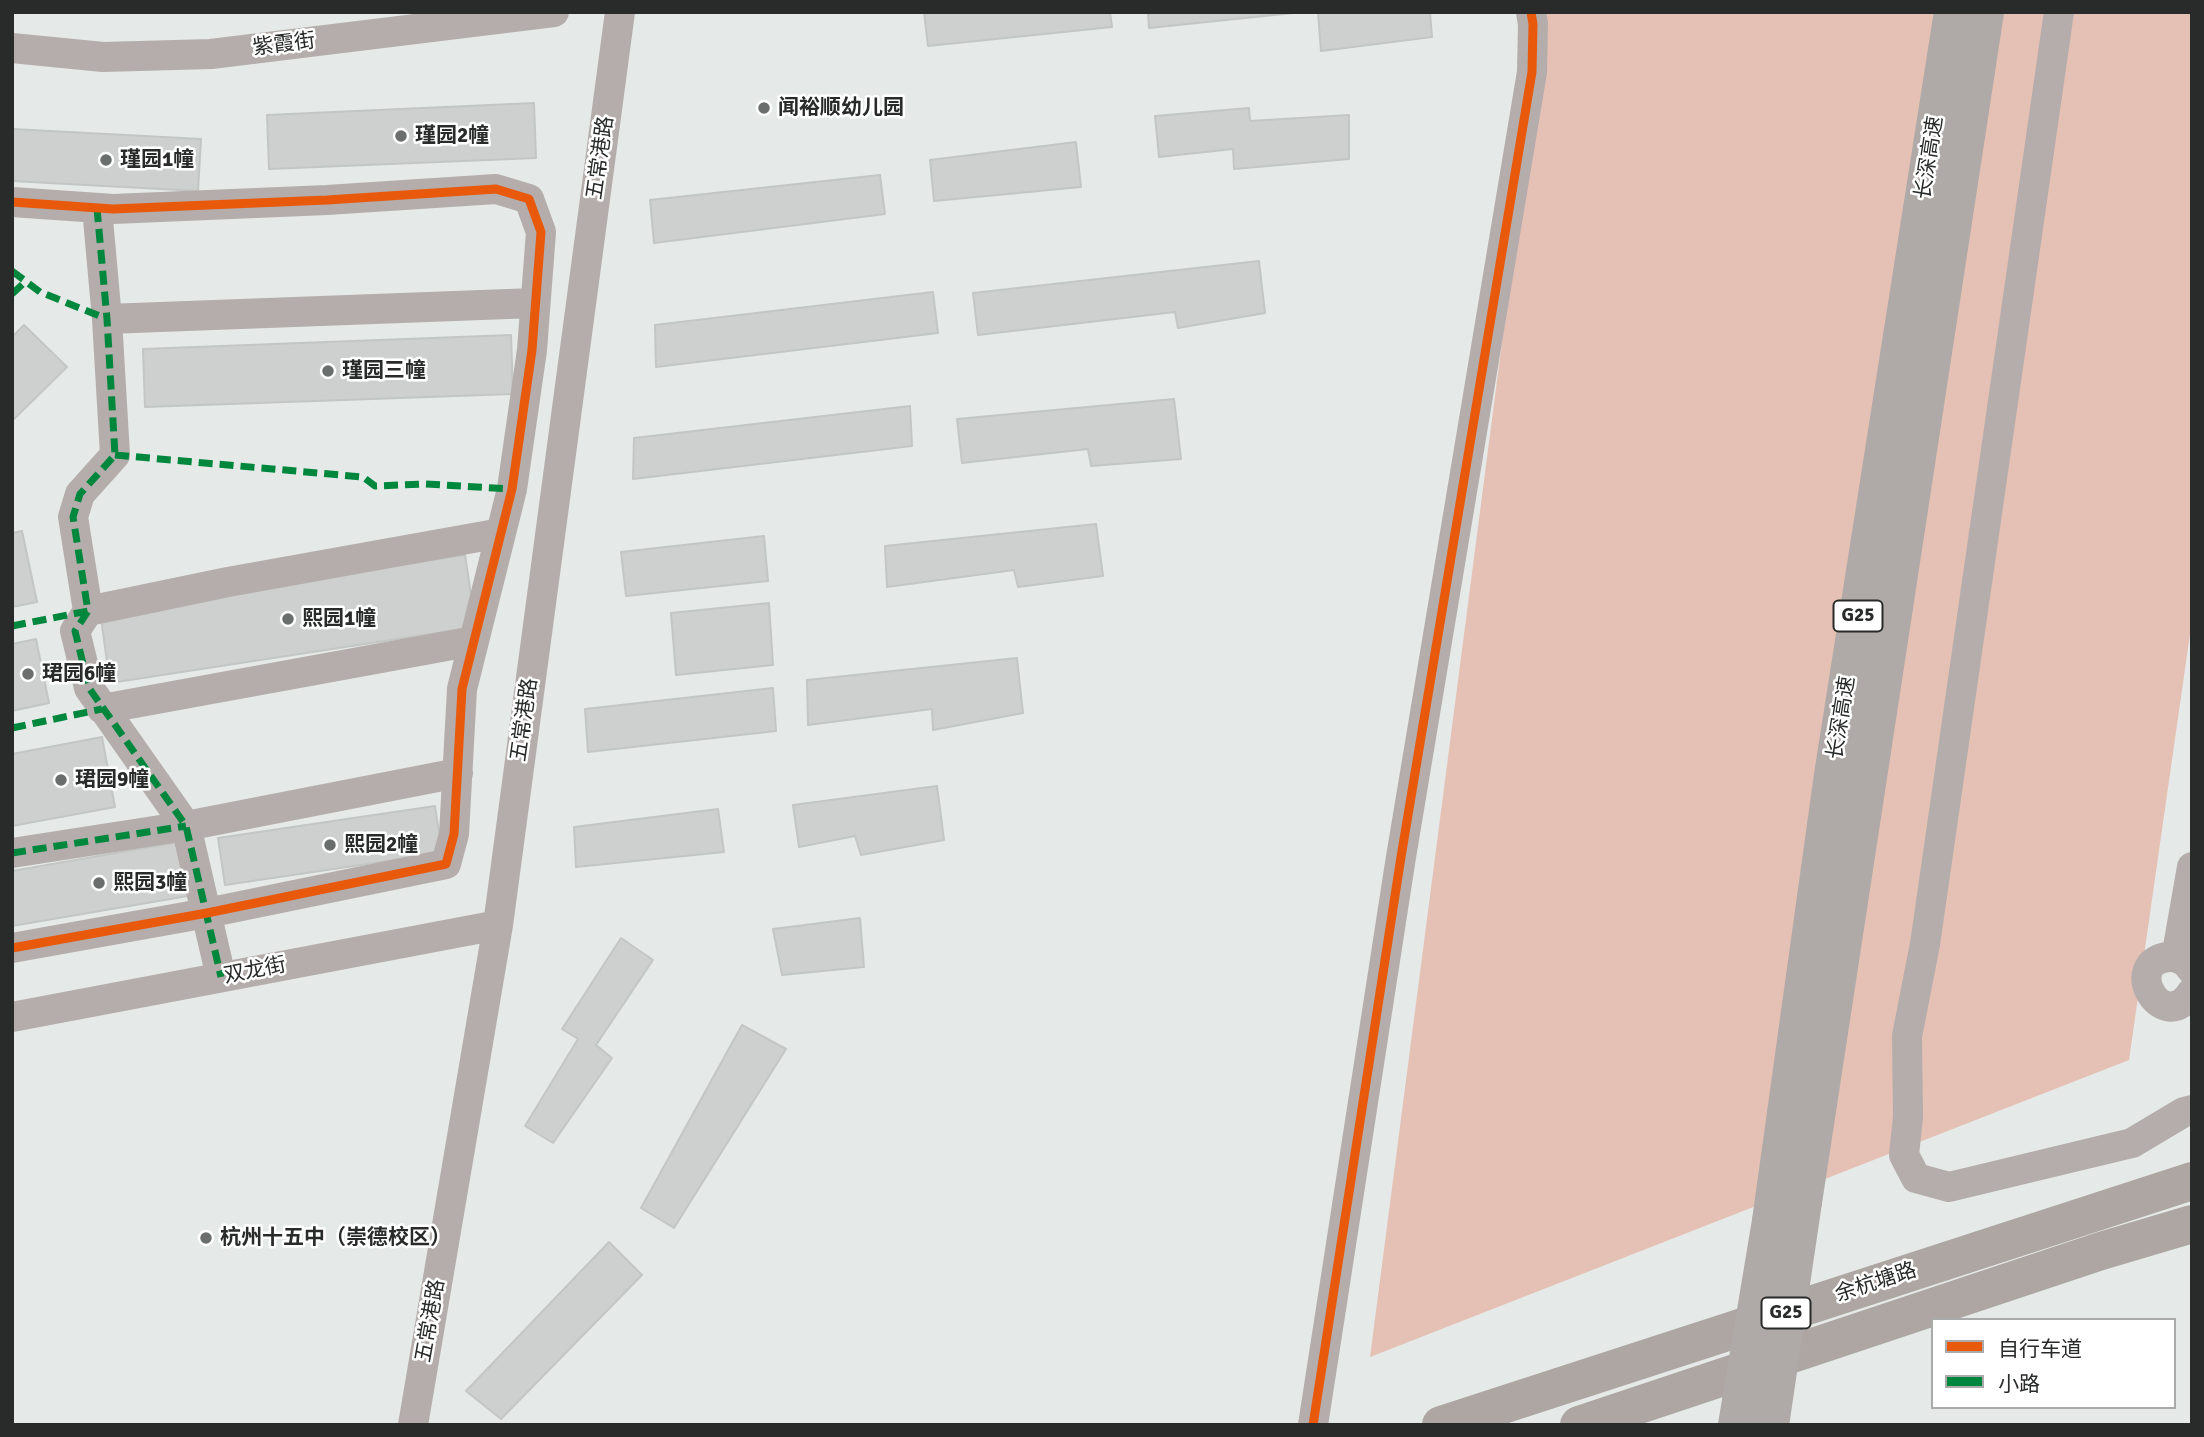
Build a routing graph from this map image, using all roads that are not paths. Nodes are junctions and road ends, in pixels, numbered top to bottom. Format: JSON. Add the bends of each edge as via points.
{"nodes":[{"id":1,"x":554,"y":12,"type":"edge"},
{"id":2,"x":621,"y":12,"type":"edge"},
{"id":3,"x":1531,"y":12,"type":"edge"},
{"id":4,"x":1953,"y":12,"type":"edge"},
{"id":5,"x":1985,"y":12,"type":"edge"},
{"id":6,"x":2059,"y":12,"type":"edge"},
{"id":7,"x":12,"y":48,"type":"edge"},
{"id":8,"x":12,"y":202,"type":"edge"},
{"id":9,"x":97,"y":208,"type":"junction"},
{"id":10,"x":535,"y":303,"type":"junction"},
{"id":11,"x":107,"y":319,"type":"junction"},
{"id":12,"x":512,"y":489,"type":"junction"},
{"id":13,"x":556,"y":491,"type":"junction"},
{"id":14,"x":500,"y":533,"type":"junction"},
{"id":15,"x":88,"y":611,"type":"junction"},
{"id":16,"x":474,"y":641,"type":"junction"},
{"id":17,"x":102,"y":709,"type":"junction"},
{"id":18,"x":458,"y":773,"type":"junction"},
{"id":19,"x":186,"y":826,"type":"junction"},
{"id":20,"x":12,"y":853,"type":"edge"},
{"id":21,"x":2192,"y":867,"type":"edge"},
{"id":22,"x":206,"y":913,"type":"junction"},
{"id":23,"x":498,"y":925,"type":"junction"},
{"id":24,"x":12,"y":948,"type":"edge"},
{"id":25,"x":2184,"y":964,"type":"edge"},
{"id":26,"x":221,"y":977,"type":"junction"},
{"id":27,"x":2192,"y":992,"type":"edge"},
{"id":28,"x":12,"y":1017,"type":"edge"},
{"id":29,"x":2192,"y":1110,"type":"edge"},
{"id":30,"x":2192,"y":1181,"type":"edge"},
{"id":31,"x":1787,"y":1212,"type":"junction"},
{"id":32,"x":2192,"y":1224,"type":"edge"},
{"id":33,"x":413,"y":1425,"type":"edge"},
{"id":34,"x":1313,"y":1425,"type":"edge"},
{"id":35,"x":1441,"y":1425,"type":"edge"},
{"id":36,"x":1579,"y":1425,"type":"edge"},
{"id":37,"x":1737,"y":1425,"type":"edge"},
{"id":38,"x":1770,"y":1425,"type":"edge"}],
"edges":[{"from":1,"to":7,"type":"street","name":"紫霞街","via":[[211,54],[103,57]]},
{"from":2,"to":13,"type":"street","name":"五常港路"},
{"from":3,"to":34,"type":"street","via":[[1532,72],[1401,857]]},
{"from":4,"to":31,"type":"highway","name":"长深高速","number":"G25","via":[[1833,775]]},
{"from":5,"to":31,"type":"highway","name":"长深高速","number":"G25"},
{"from":6,"to":29,"type":"street","via":[[1925,944],[1907,1036],[1908,1117],[1903,1155],[1916,1178],[1949,1187],[2132,1143]]},
{"from":8,"to":9,"type":"street"},
{"from":9,"to":10,"type":"street","via":[[496,189],[529,199],[541,232]]},
{"from":9,"to":11,"type":"street"},
{"from":10,"to":11,"type":"street"},
{"from":10,"to":12,"type":"street"},
{"from":11,"to":15,"type":"street","via":[[115,455],[80,494],[73,517]]},
{"from":12,"to":13,"type":"street"},
{"from":12,"to":14,"type":"street"},
{"from":13,"to":23,"type":"street","name":"五常港路"},
{"from":14,"to":15,"type":"street"},
{"from":14,"to":16,"type":"street"},
{"from":15,"to":17,"type":"street","via":[[75,631],[89,688]]},
{"from":16,"to":17,"type":"street"},
{"from":16,"to":18,"type":"street","via":[[462,689]]},
{"from":17,"to":19,"type":"street"},
{"from":18,"to":19,"type":"street"},
{"from":18,"to":22,"type":"street","via":[[454,835],[446,864]]},
{"from":19,"to":20,"type":"street"},
{"from":19,"to":22,"type":"street"},
{"from":21,"to":25,"type":"street"},
{"from":22,"to":24,"type":"street"},
{"from":22,"to":26,"type":"street"},
{"from":23,"to":26,"type":"street","name":"双龙街"},
{"from":23,"to":33,"type":"street","name":"五常港路"},
{"from":25,"to":27,"type":"street","via":[[2160,959],[2148,971],[2147,987],[2150,995],[2171,1005],[2186,1000]]},
{"from":26,"to":28,"type":"street","name":"双龙街"},
{"from":30,"to":35,"type":"main road","name":"余杭塘路"},
{"from":31,"to":37,"type":"highway","name":"长深高速","number":"G25","bridge":true},
{"from":31,"to":38,"type":"highway","name":"长深高速","number":"G25","bridge":true},
{"from":32,"to":36,"type":"main road","name":"余杭塘路"}]}
